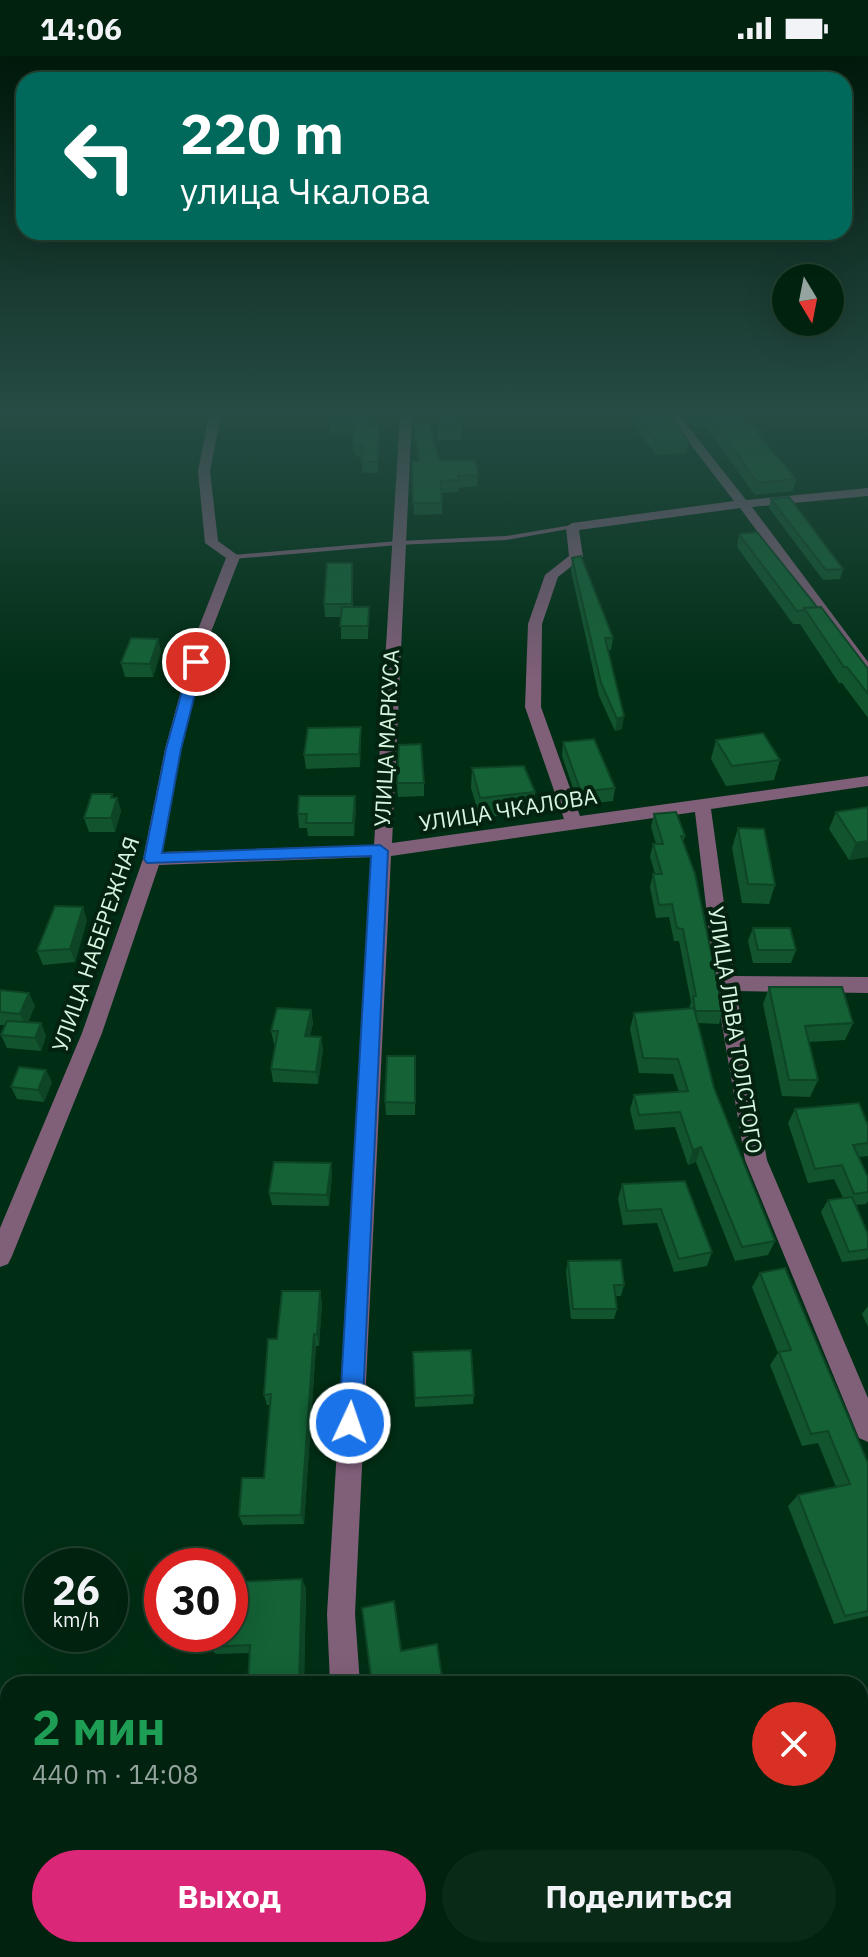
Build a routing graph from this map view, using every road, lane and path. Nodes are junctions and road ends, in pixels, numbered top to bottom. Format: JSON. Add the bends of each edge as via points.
{"nodes":[{"id":1,"x":208,"y":504,"type":"edge"},
{"id":2,"x":400,"y":504,"type":"edge"},
{"id":3,"x":743,"y":504,"type":"joint"},
{"id":4,"x":572,"y":527,"type":"junction"},
{"id":5,"x":398,"y":543,"type":"junction"},
{"id":6,"x":233,"y":557,"type":"junction"},
{"id":7,"x":868,"y":672,"type":"edge"},
{"id":8,"x":868,"y":781,"type":"edge"},
{"id":9,"x":702,"y":803,"type":"junction"},
{"id":10,"x":573,"y":821,"type":"junction"},
{"id":11,"x":380,"y":851,"type":"junction"},
{"id":12,"x":152,"y":859,"type":"junction"},
{"id":13,"x":725,"y":983,"type":"junction"},
{"id":14,"x":868,"y":985,"type":"edge"},
{"id":15,"x":0,"y":1256,"type":"edge"},
{"id":16,"x":868,"y":1429,"type":"edge"},
{"id":17,"x":345,"y":1676,"type":"edge"}],
"edges":[{"from":1,"to":6,"type":"street","via":[[212,543]]},
{"from":2,"to":5,"type":"street","name":"УЛИЦА МАРКУСА"},
{"from":3,"to":4,"type":"street"},
{"from":3,"to":7,"type":"street"},
{"from":4,"to":5,"type":"lane","via":[[506,538]]},
{"from":4,"to":10,"type":"street","via":[[576,557],[552,575],[535,624],[533,707]]},
{"from":5,"to":6,"type":"lane"},
{"from":5,"to":11,"type":"street","name":"УЛИЦА МАРКУСА"},
{"from":6,"to":12,"type":"street","name":"УЛИЦА НАБЕРЕЖНАЯ","via":[[204,632],[173,749]]},
{"from":8,"to":9,"type":"street","name":"УЛИЦА ЧКАЛОВА"},
{"from":9,"to":10,"type":"street","name":"УЛИЦА ЧКАЛОВА"},
{"from":9,"to":13,"type":"street","name":"УЛИЦА ЛЬВА ТОЛСТОГО"},
{"from":10,"to":11,"type":"street","name":"УЛИЦА ЧКАЛОВА"},
{"from":11,"to":12,"type":"street","name":"УЛИЦА ЧКАЛОВА"},
{"from":11,"to":17,"type":"street","name":"УЛИЦА МАРКУСА","via":[[341,1614]]},
{"from":12,"to":15,"type":"street","name":"УЛИЦА НАБЕРЕЖНАЯ","via":[[92,1033]]},
{"from":13,"to":14,"type":"street"},
{"from":13,"to":16,"type":"street","name":"УЛИЦА ЛЬВА ТОЛСТОГО","via":[[756,1160]]}]}
